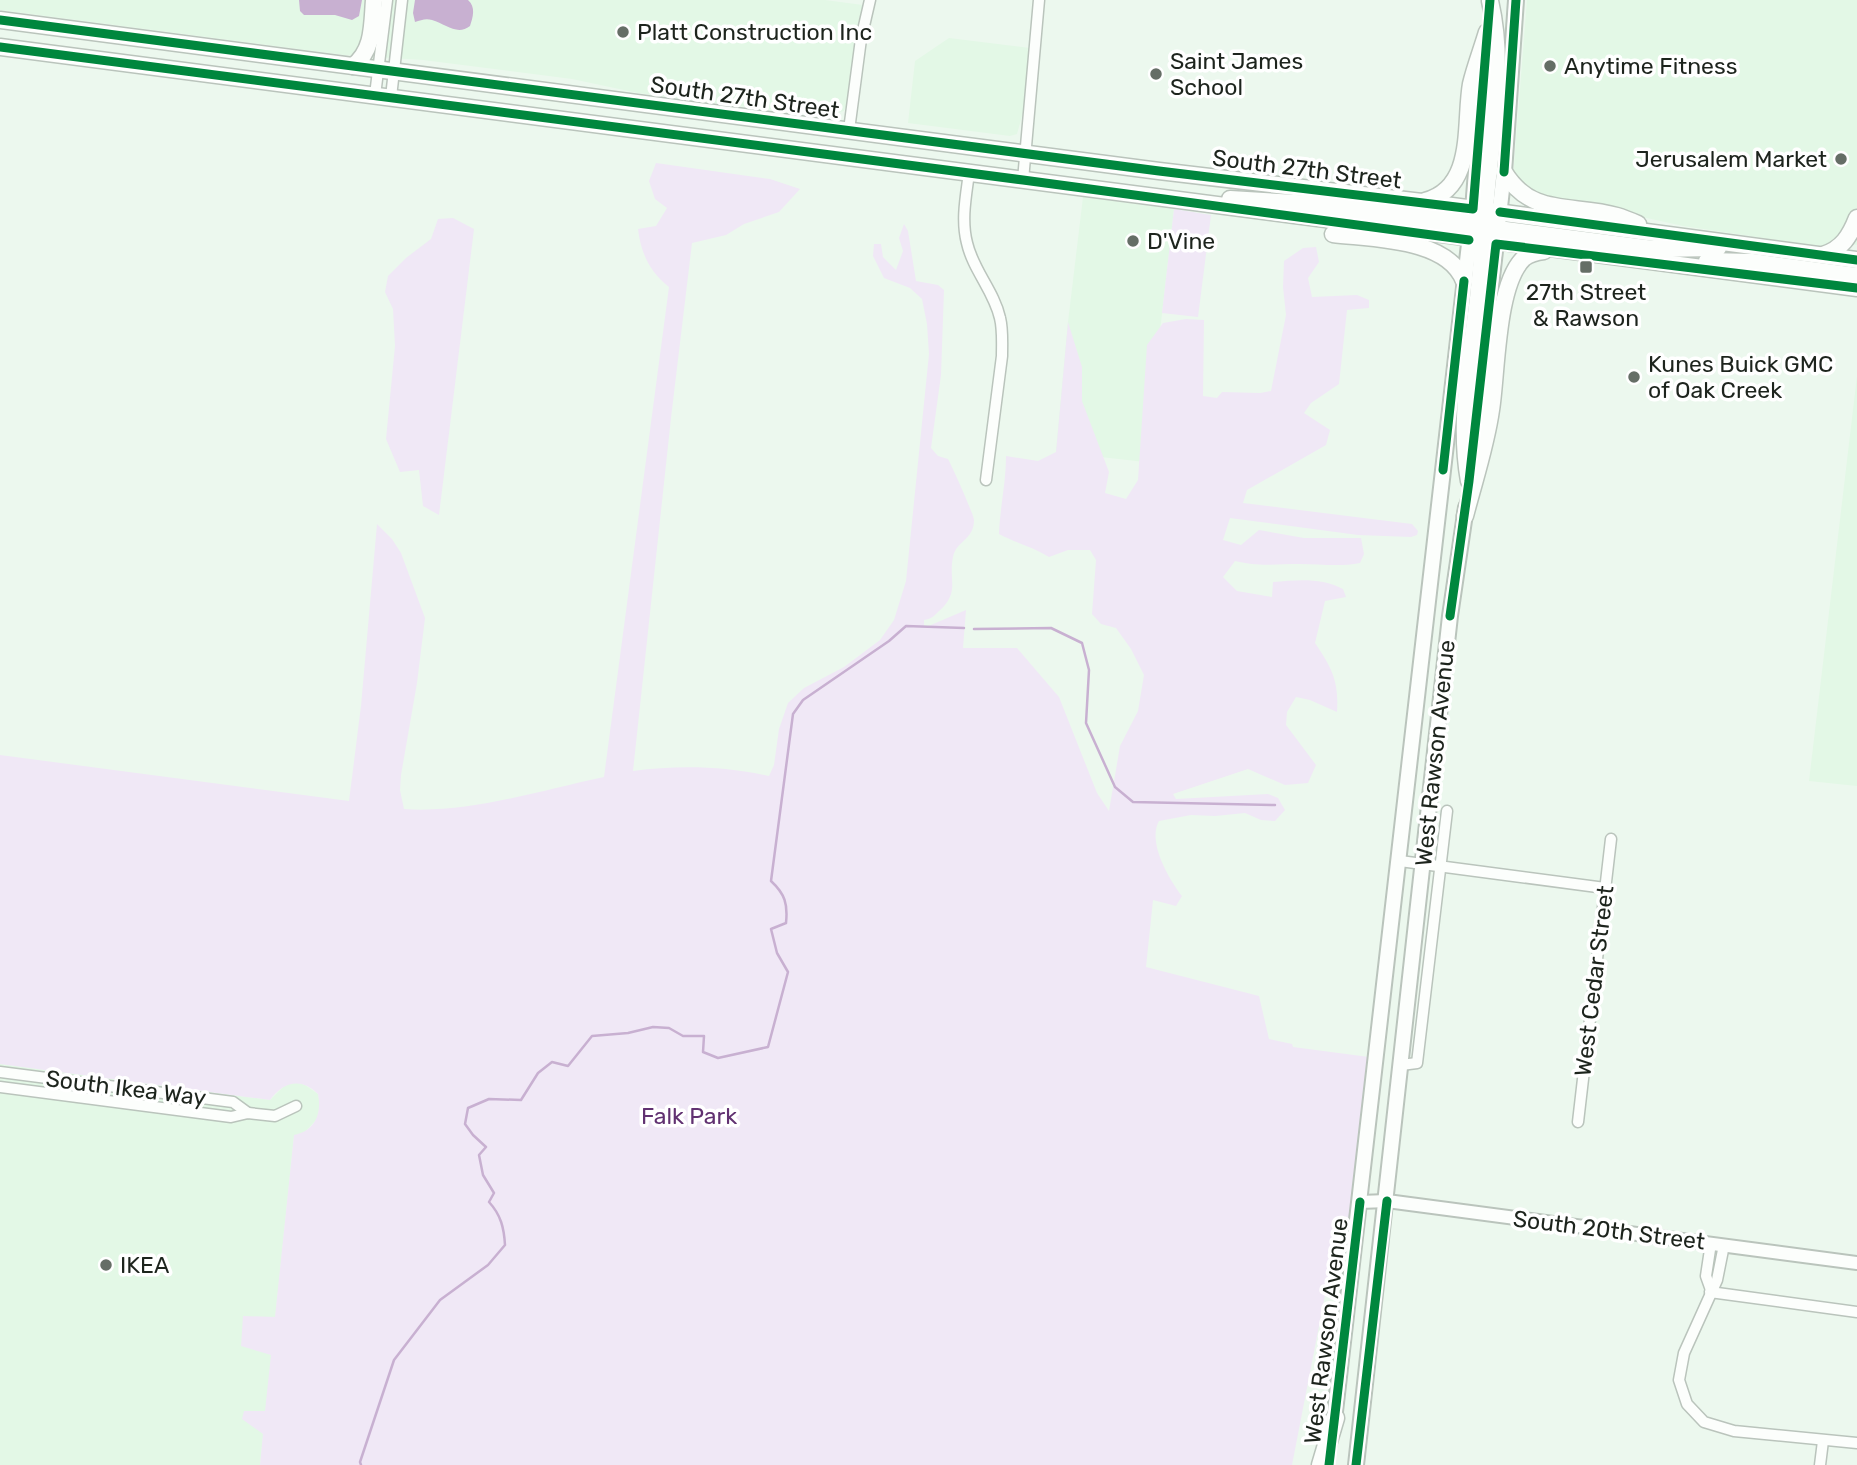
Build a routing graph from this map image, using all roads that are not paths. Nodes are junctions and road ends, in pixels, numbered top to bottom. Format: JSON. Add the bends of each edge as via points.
{"nodes":[{"id":1,"x":374,"y":0,"type":"edge"},
{"id":2,"x":387,"y":0,"type":"edge"},
{"id":3,"x":402,"y":0,"type":"edge"},
{"id":4,"x":870,"y":0,"type":"edge"},
{"id":5,"x":1039,"y":0,"type":"edge"},
{"id":6,"x":1490,"y":0,"type":"edge"},
{"id":7,"x":1516,"y":0,"type":"edge"},
{"id":8,"x":0,"y":20,"type":"edge"},
{"id":9,"x":1487,"y":32,"type":"junction"},
{"id":10,"x":0,"y":47,"type":"edge"},
{"id":11,"x":353,"y":66,"type":"junction"},
{"id":12,"x":386,"y":70,"type":"junction"},
{"id":13,"x":383,"y":96,"type":"junction"},
{"id":14,"x":849,"y":130,"type":"junction"},
{"id":15,"x":1026,"y":153,"type":"junction"},
{"id":16,"x":1504,"y":172,"type":"junction"},
{"id":17,"x":969,"y":173,"type":"junction"},
{"id":18,"x":1023,"y":180,"type":"junction"},
{"id":19,"x":1181,"y":201,"type":"junction"},
{"id":20,"x":1422,"y":202,"type":"junction"},
{"id":21,"x":1256,"y":212,"type":"junction"},
{"id":22,"x":1857,"y":218,"type":"edge"},
{"id":23,"x":1484,"y":226,"type":"junction"},
{"id":24,"x":1663,"y":234,"type":"junction"},
{"id":25,"x":1734,"y":245,"type":"junction"},
{"id":26,"x":1545,"y":251,"type":"junction"},
{"id":27,"x":1821,"y":256,"type":"junction"},
{"id":28,"x":1857,"y":260,"type":"edge"},
{"id":29,"x":1670,"y":266,"type":"junction"},
{"id":30,"x":1857,"y":276,"type":"edge"},
{"id":31,"x":1464,"y":281,"type":"junction"},
{"id":32,"x":1857,"y":288,"type":"edge"},
{"id":33,"x":986,"y":480,"type":"dead end"},
{"id":34,"x":1469,"y":481,"type":"joint"},
{"id":35,"x":1465,"y":516,"type":"junction"},
{"id":36,"x":1427,"y":613,"type":"junction"},
{"id":37,"x":1450,"y":616,"type":"junction"},
{"id":38,"x":1447,"y":810,"type":"dead end"},
{"id":39,"x":1611,"y":839,"type":"dead end"},
{"id":40,"x":1399,"y":861,"type":"junction"},
{"id":41,"x":1423,"y":864,"type":"junction"},
{"id":42,"x":1441,"y":867,"type":"junction"},
{"id":43,"x":1605,"y":888,"type":"junction"},
{"id":44,"x":1401,"y":1065,"type":"junction"},
{"id":45,"x":0,"y":1072,"type":"edge"},
{"id":46,"x":0,"y":1087,"type":"edge"},
{"id":47,"x":296,"y":1106,"type":"dead end"},
{"id":48,"x":248,"y":1113,"type":"junction"},
{"id":49,"x":1578,"y":1122,"type":"dead end"},
{"id":50,"x":1387,"y":1201,"type":"junction"},
{"id":51,"x":1360,"y":1202,"type":"junction"},
{"id":52,"x":1717,"y":1244,"type":"junction"},
{"id":53,"x":1857,"y":1263,"type":"edge"},
{"id":54,"x":1711,"y":1291,"type":"junction"},
{"id":55,"x":1857,"y":1312,"type":"edge"},
{"id":56,"x":1335,"y":1419,"type":"junction"},
{"id":57,"x":1823,"y":1441,"type":"junction"},
{"id":58,"x":1857,"y":1443,"type":"edge"},
{"id":59,"x":1321,"y":1465,"type":"edge"},
{"id":60,"x":1329,"y":1465,"type":"edge"},
{"id":61,"x":1356,"y":1465,"type":"edge"},
{"id":62,"x":1821,"y":1465,"type":"edge"}],
"edges":[{"from":1,"to":11,"type":"main road","via":[[369,46]]},
{"from":2,"to":12,"type":"street"},
{"from":3,"to":12,"type":"street"},
{"from":4,"to":14,"type":"street"},
{"from":5,"to":15,"type":"street"},
{"from":6,"to":9,"type":"main road","name":"West Rawson Avenue"},
{"from":6,"to":23,"type":"main road","via":[[1497,74]]},
{"from":7,"to":16,"type":"main road","name":"West Rawson Avenue"},
{"from":8,"to":11,"type":"main road","name":"South 27th Street"},
{"from":9,"to":20,"type":"main road","via":[[1471,84],[1467,141],[1460,167],[1446,192]]},
{"from":9,"to":23,"type":"main road","name":"West Rawson Avenue"},
{"from":10,"to":13,"type":"main road","name":"South 27th Street"},
{"from":11,"to":12,"type":"main road","name":"South 27th Street"},
{"from":12,"to":13,"type":"street"},
{"from":12,"to":13,"type":"street"},
{"from":12,"to":14,"type":"main road","name":"South 27th Street"},
{"from":13,"to":17,"type":"main road","name":"South 27th Street"},
{"from":14,"to":15,"type":"main road","name":"South 27th Street"},
{"from":15,"to":18,"type":"street"},
{"from":15,"to":20,"type":"main road","name":"South 27th Street"},
{"from":16,"to":23,"type":"main road","name":"West Rawson Avenue"},
{"from":16,"to":24,"type":"main road","via":[[1516,189],[1534,201],[1616,215]]},
{"from":17,"to":18,"type":"main road","name":"South 27th Street"},
{"from":17,"to":33,"type":"street","via":[[964,216],[967,244],[996,305],[1002,336]]},
{"from":18,"to":19,"type":"main road","name":"South 27th Street"},
{"from":19,"to":21,"type":"main road","name":"South 27th Street"},
{"from":19,"to":23,"type":"main road","via":[[1216,198],[1330,205]]},
{"from":20,"to":23,"type":"main road","name":"South 27th Street"},
{"from":21,"to":23,"type":"main road","name":"South 27th Street"},
{"from":21,"to":31,"type":"main road","via":[[1329,233],[1431,250],[1453,263]]},
{"from":22,"to":27,"type":"main road","via":[[1844,243]]},
{"from":23,"to":24,"type":"main road","name":"South 27th Street"},
{"from":23,"to":25,"type":"main road","via":[[1653,249],[1706,250]]},
{"from":23,"to":26,"type":"main road","name":"South 27th Street"},
{"from":23,"to":31,"type":"main road","name":"West Rawson Avenue"},
{"from":23,"to":34,"type":"main road","via":[[1466,399]]},
{"from":24,"to":25,"type":"main road","name":"South 27th Street"},
{"from":25,"to":27,"type":"main road","name":"South 27th Street"},
{"from":26,"to":29,"type":"main road","name":"South 27th Street"},
{"from":26,"to":35,"type":"main road","via":[[1526,257],[1508,288],[1491,413]]},
{"from":27,"to":28,"type":"main road","name":"South 27th Street"},
{"from":29,"to":30,"type":"main road","via":[[1697,261],[1752,262]]},
{"from":29,"to":32,"type":"main road","name":"South 27th Street"},
{"from":31,"to":36,"type":"main road","name":"West Rawson Avenue"},
{"from":34,"to":35,"type":"main road","name":"West Rawson Avenue"},
{"from":35,"to":37,"type":"main road","name":"West Rawson Avenue"},
{"from":36,"to":37,"type":"main road"},
{"from":36,"to":40,"type":"main road","name":"West Rawson Avenue"},
{"from":37,"to":41,"type":"main road","name":"West Rawson Avenue"},
{"from":38,"to":42,"type":"street"},
{"from":39,"to":43,"type":"street","name":"West Cedar Street"},
{"from":40,"to":41,"type":"street"},
{"from":40,"to":51,"type":"main road","name":"West Rawson Avenue"},
{"from":41,"to":42,"type":"street"},
{"from":41,"to":44,"type":"main road","name":"West Rawson Avenue"},
{"from":42,"to":43,"type":"street"},
{"from":42,"to":44,"type":"street","via":[[1417,1063]]},
{"from":43,"to":49,"type":"street","name":"West Cedar Street"},
{"from":44,"to":50,"type":"main road","name":"West Rawson Avenue"},
{"from":45,"to":48,"type":"street","name":"South Ikea Way","via":[[233,1102]]},
{"from":46,"to":48,"type":"street","name":"South Ikea Way","via":[[231,1117]]},
{"from":47,"to":48,"type":"street","name":"South Ikea Way","via":[[275,1116]]},
{"from":50,"to":51,"type":"street","name":"South 20th Street"},
{"from":50,"to":52,"type":"street","name":"South 20th Street"},
{"from":50,"to":61,"type":"main road","name":"West Rawson Avenue"},
{"from":51,"to":56,"type":"main road","name":"West Rawson Avenue"},
{"from":52,"to":53,"type":"street","name":"South 20th Street"},
{"from":52,"to":54,"type":"street","via":[[1717,1280]]},
{"from":54,"to":55,"type":"street"},
{"from":54,"to":57,"type":"street","via":[[1684,1353],[1679,1380],[1687,1404],[1704,1422],[1734,1431]]},
{"from":56,"to":59,"type":"highway"},
{"from":56,"to":60,"type":"main road","name":"West Rawson Avenue"},
{"from":57,"to":58,"type":"street"},
{"from":57,"to":62,"type":"street"}]}
